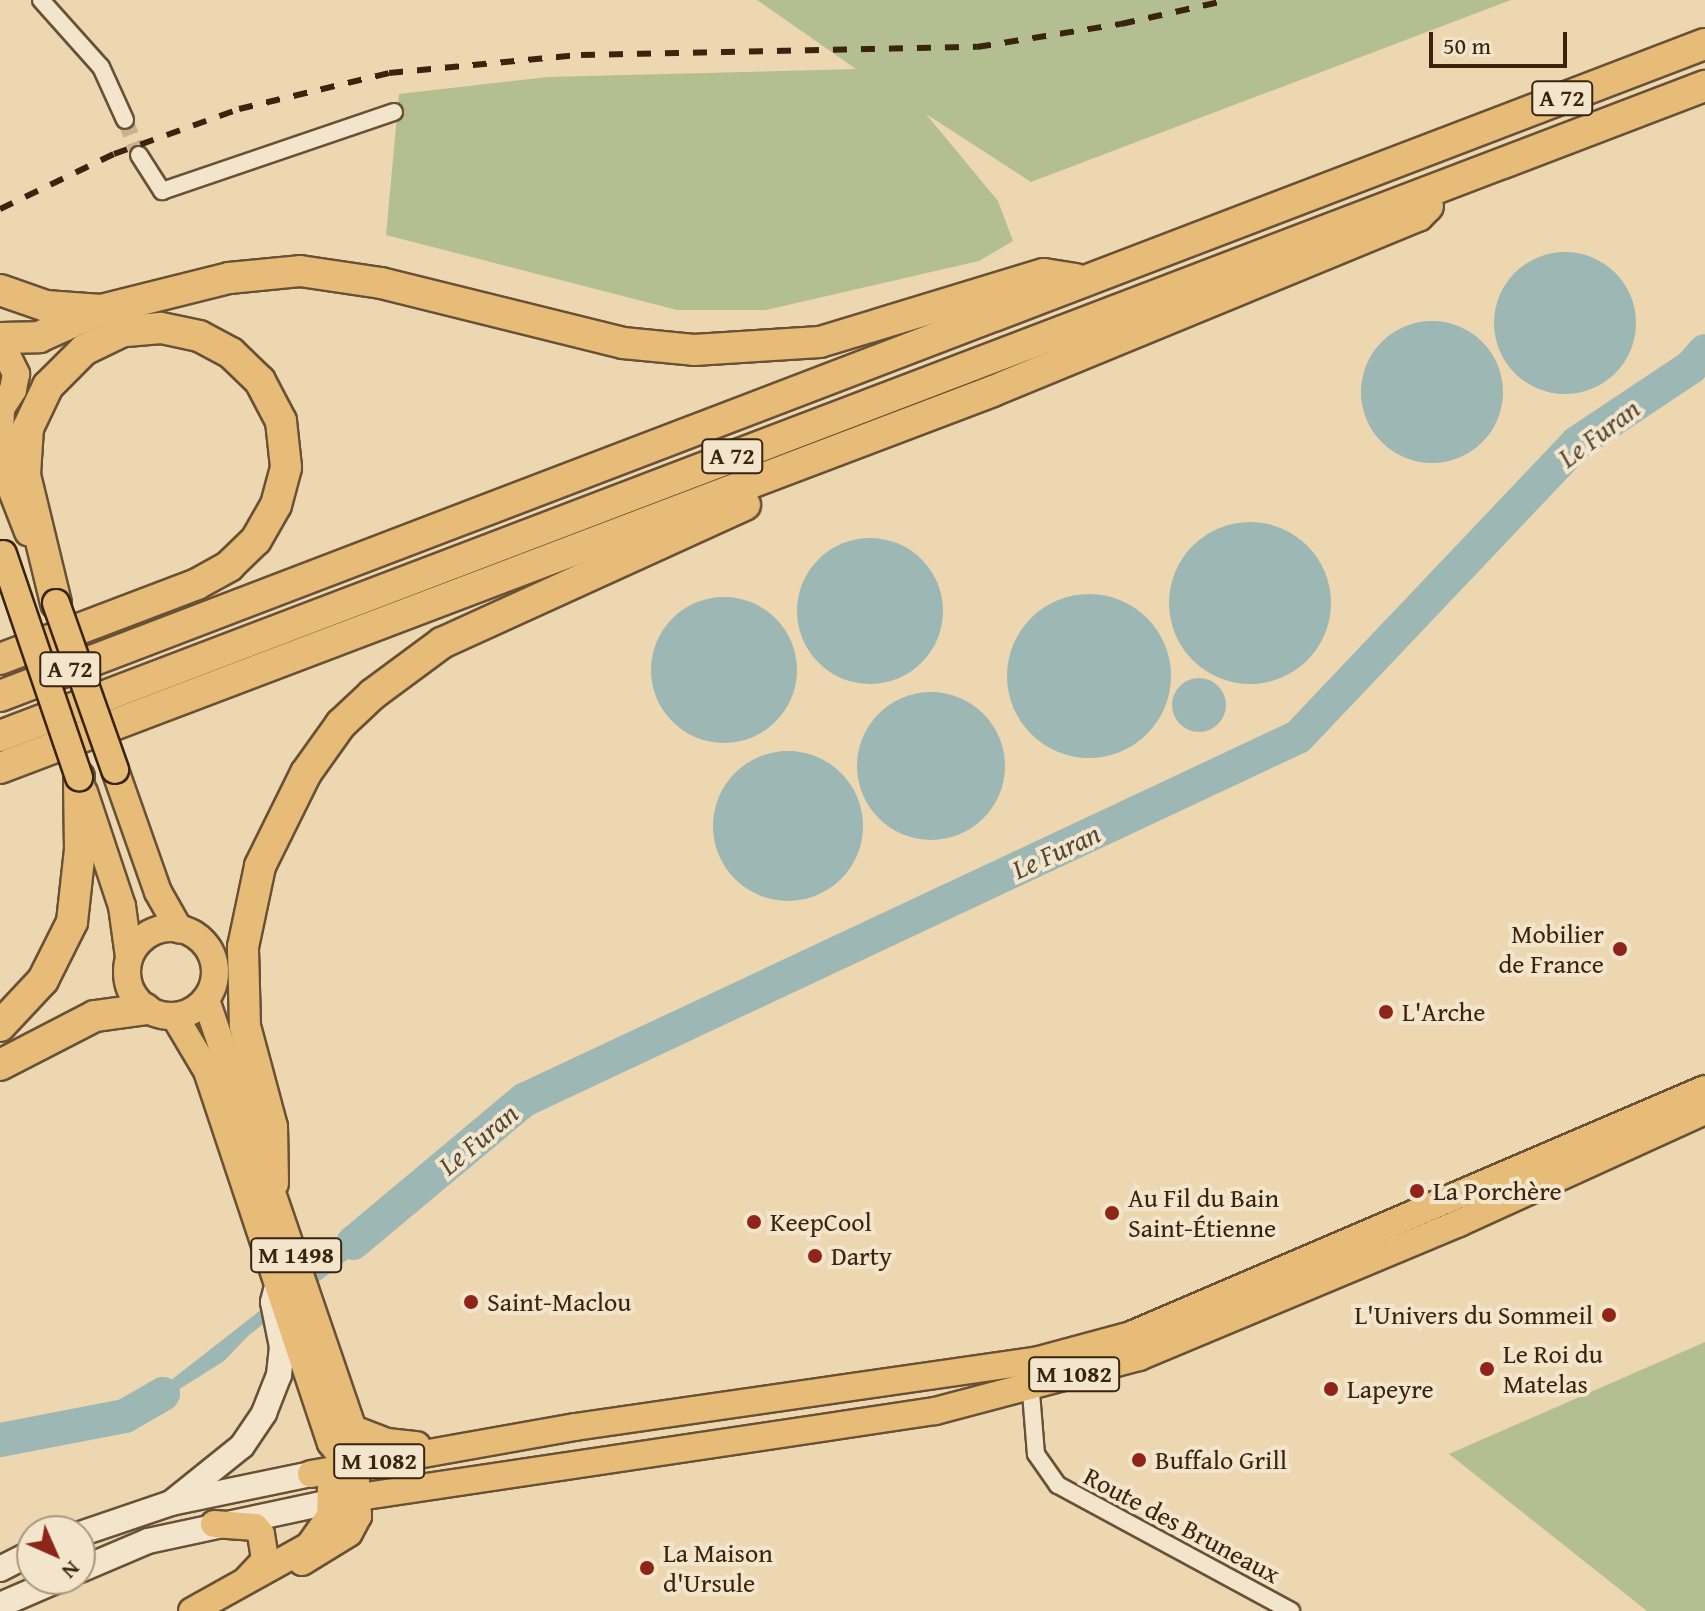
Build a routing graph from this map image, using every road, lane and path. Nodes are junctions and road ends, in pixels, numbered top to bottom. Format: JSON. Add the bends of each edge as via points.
{"nodes":[{"id":1,"x":41,"y":0,"type":"edge"},
{"id":2,"x":1705,"y":44,"type":"edge"},
{"id":3,"x":1705,"y":86,"type":"edge"},
{"id":4,"x":394,"y":112,"type":"dead end"},
{"id":5,"x":125,"y":120,"type":"tunnel mouth"},
{"id":6,"x":139,"y":155,"type":"tunnel mouth"},
{"id":7,"x":1463,"y":176,"type":"junction"},
{"id":8,"x":1086,"y":280,"type":"junction"},
{"id":9,"x":0,"y":290,"type":"edge"},
{"id":10,"x":101,"y":310,"type":"junction"},
{"id":11,"x":0,"y":339,"type":"edge"},
{"id":12,"x":993,"y":391,"type":"junction"},
{"id":13,"x":0,"y":410,"type":"edge"},
{"id":14,"x":2,"y":549,"type":"edge"},
{"id":15,"x":56,"y":603,"type":"junction"},
{"id":16,"x":0,"y":659,"type":"edge"},
{"id":17,"x":0,"y":696,"type":"edge"},
{"id":18,"x":0,"y":736,"type":"edge"},
{"id":19,"x":0,"y":768,"type":"edge"},
{"id":20,"x":79,"y":777,"type":"junction"},
{"id":21,"x":179,"y":929,"type":"junction"},
{"id":22,"x":129,"y":957,"type":"junction"},
{"id":23,"x":206,"y":1000,"type":"junction"},
{"id":24,"x":160,"y":1013,"type":"junction"},
{"id":25,"x":0,"y":1026,"type":"edge"},
{"id":26,"x":0,"y":1065,"type":"edge"},
{"id":27,"x":1705,"y":1089,"type":"edge"},
{"id":28,"x":1705,"y":1111,"type":"edge"},
{"id":29,"x":273,"y":1183,"type":"junction"},
{"id":30,"x":278,"y":1284,"type":"junction"},
{"id":31,"x":1039,"y":1360,"type":"junction"},
{"id":32,"x":880,"y":1384,"type":"junction"},
{"id":33,"x":854,"y":1386,"type":"junction"},
{"id":34,"x":1027,"y":1387,"type":"junction"},
{"id":35,"x":888,"y":1417,"type":"junction"},
{"id":36,"x":862,"y":1421,"type":"junction"},
{"id":37,"x":448,"y":1448,"type":"junction"},
{"id":38,"x":346,"y":1481,"type":"junction"},
{"id":39,"x":171,"y":1503,"type":"junction"},
{"id":40,"x":214,"y":1524,"type":"junction"},
{"id":41,"x":96,"y":1529,"type":"edge"},
{"id":42,"x":96,"y":1563,"type":"edge"},
{"id":43,"x":239,"y":1587,"type":"junction"},
{"id":44,"x":23,"y":1595,"type":"edge"},
{"id":45,"x":0,"y":1605,"type":"edge"},
{"id":46,"x":192,"y":1611,"type":"edge"},
{"id":47,"x":1291,"y":1611,"type":"edge"}],
"edges":[{"from":1,"to":5,"type":"street","via":[[101,67]]},
{"from":2,"to":8,"type":"highway","number":"A 72"},
{"from":3,"to":7,"type":"highway","number":"A 72"},
{"from":4,"to":6,"type":"street","via":[[162,191]]},
{"from":7,"to":12,"type":"highway","via":[[1418,216]]},
{"from":7,"to":18,"type":"highway","number":"A 72"},
{"from":8,"to":10,"type":"highway","via":[[1044,274],[820,342],[694,350],[623,343],[381,283],[300,271],[229,278]]},
{"from":8,"to":17,"type":"highway","number":"A 72"},
{"from":9,"to":10,"type":"highway","via":[[46,306]]},
{"from":10,"to":11,"type":"highway","via":[[39,337]]},
{"from":11,"to":13,"type":"main road","via":[[16,374]]},
{"from":12,"to":19,"type":"highway"},
{"from":12,"to":29,"type":"highway","via":[[478,624],[412,662],[341,724],[280,821],[249,904],[244,1012],[254,1071],[272,1127]]},
{"from":13,"to":15,"type":"main road","via":[[9,483]]},
{"from":14,"to":20,"type":"main road","bridge":true},
{"from":15,"to":16,"type":"highway","via":[[25,475],[28,428],[48,386],[84,350],[123,331],[161,328],[199,336],[231,353],[260,381],[281,421],[286,467],[276,505],[256,540],[229,566],[197,584]]},
{"from":15,"to":21,"type":"main road","bridge":true,"via":[[158,892]]},
{"from":20,"to":22,"type":"main road","via":[[122,906]]},
{"from":20,"to":25,"type":"highway","via":[[80,850],[72,922],[43,980]]},
{"from":21,"to":22,"type":"main road","via":[[155,931]]},
{"from":21,"to":23,"type":"main road","via":[[202,939],[214,958],[214,986]]},
{"from":22,"to":24,"type":"main road","via":[[128,984]]},
{"from":23,"to":24,"type":"main road"},
{"from":23,"to":29,"type":"main road","number":"M 1498"},
{"from":24,"to":26,"type":"highway","via":[[95,1016]]},
{"from":24,"to":30,"type":"main road","number":"M 1498","via":[[207,1071]]},
{"from":27,"to":31,"type":"main road","number":"M 1082","via":[[1131,1335]]},
{"from":28,"to":34,"type":"main road","number":"M 1082","via":[[1459,1223],[1139,1357]]},
{"from":29,"to":38,"type":"main road","number":"M 1498"},
{"from":30,"to":38,"type":"main road","number":"M 1498"},
{"from":30,"to":39,"type":"main road","via":[[273,1302],[282,1347],[279,1375],[264,1413],[242,1446]]},
{"from":31,"to":32,"type":"main road","number":"M 1082"},
{"from":31,"to":34,"type":"street"},
{"from":32,"to":33,"type":"main road","number":"M 1082"},
{"from":32,"to":35,"type":"main road"},
{"from":33,"to":36,"type":"main road"},
{"from":33,"to":37,"type":"main road","number":"M 1082"},
{"from":34,"to":35,"type":"main road","number":"M 1082","via":[[935,1411]]},
{"from":34,"to":47,"type":"street","name":"Route des Bruneaux","via":[[1036,1454],[1058,1485]]},
{"from":35,"to":36,"type":"main road","number":"M 1082"},
{"from":36,"to":38,"type":"main road","number":"M 1082"},
{"from":37,"to":38,"type":"main road","number":"M 1082"},
{"from":37,"to":38,"type":"main road","via":[[387,1442]]},
{"from":38,"to":39,"type":"main road","number":"M 1082"},
{"from":38,"to":40,"type":"main road"},
{"from":38,"to":43,"type":"main road","via":[[349,1533],[326,1551]]},
{"from":39,"to":41,"type":"main road","number":"M 1082"},
{"from":40,"to":42,"type":"main road","via":[[148,1541]]},
{"from":40,"to":43,"type":"main road","via":[[255,1527],[261,1534],[265,1560]]},
{"from":43,"to":46,"type":"main road"},
{"from":44,"to":45,"type":"main road"}]}
